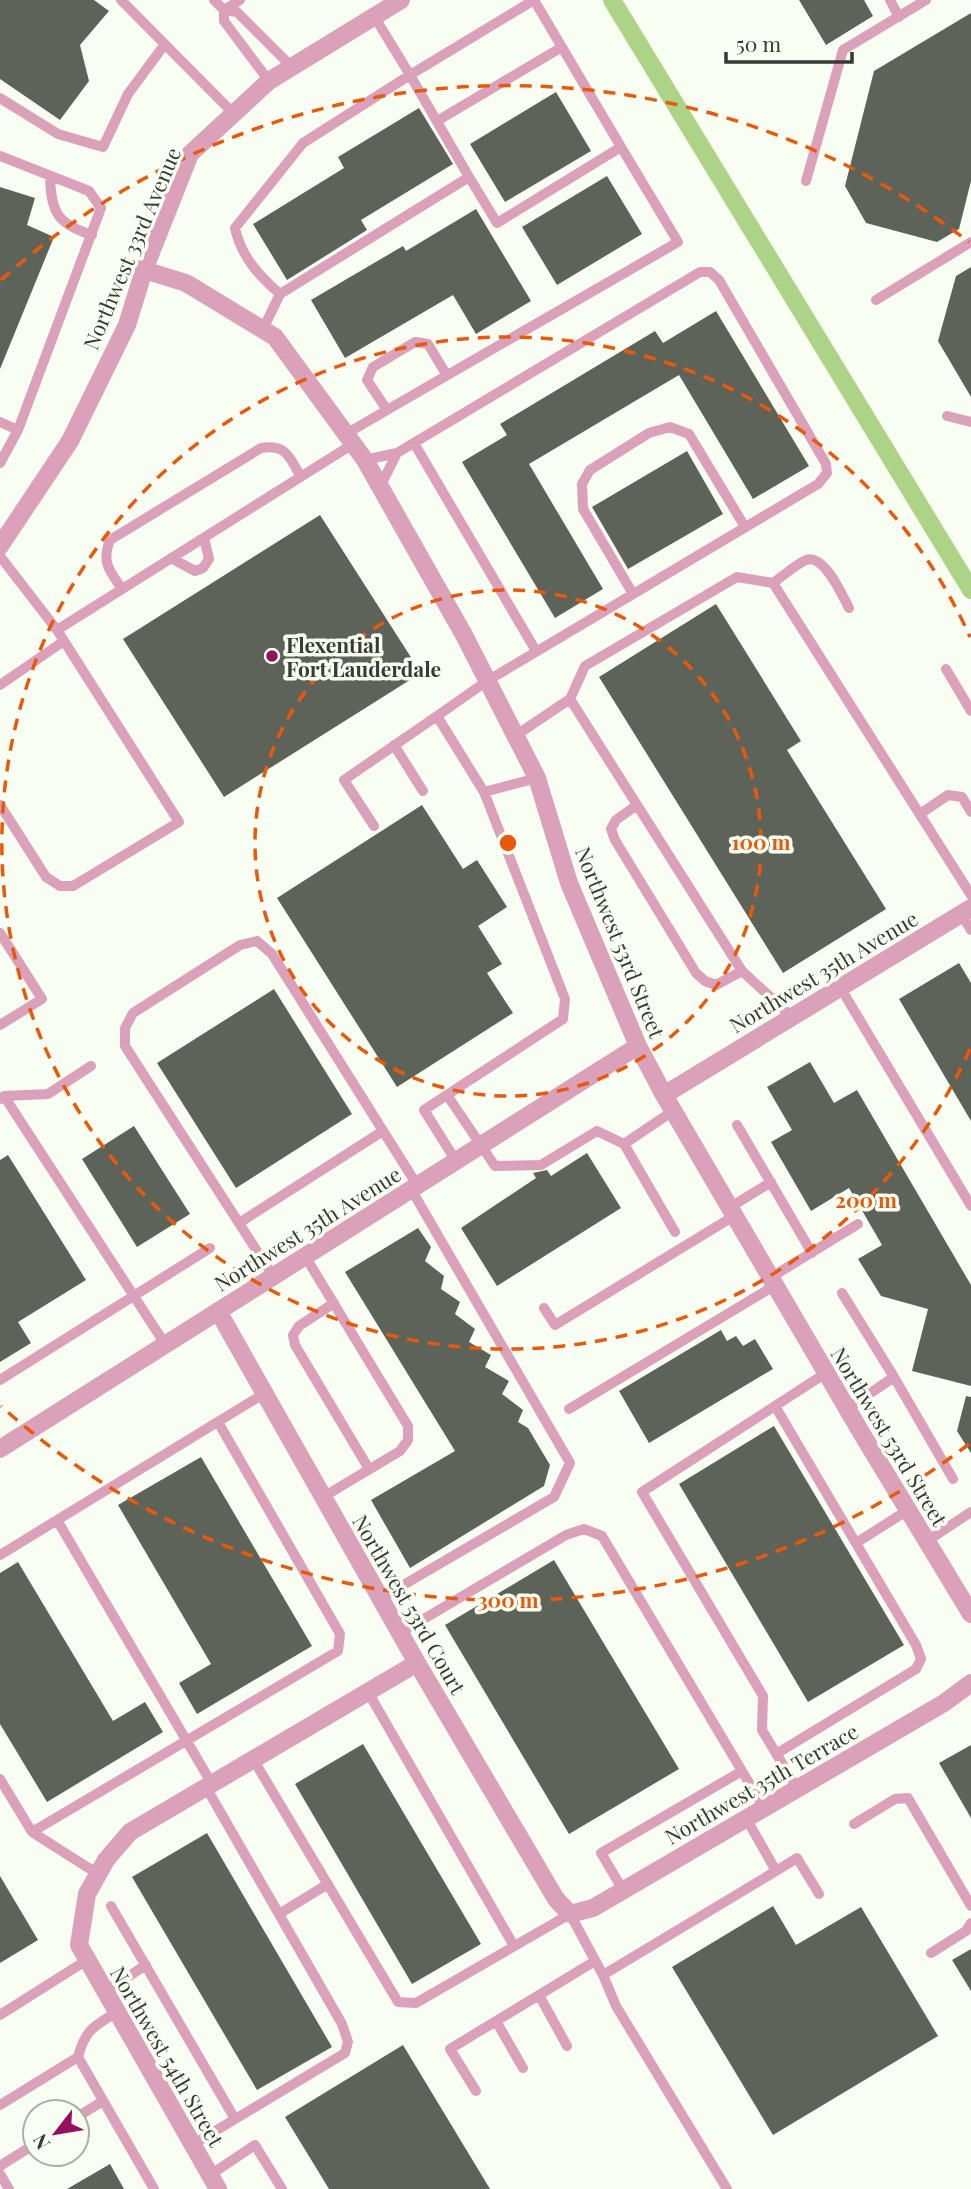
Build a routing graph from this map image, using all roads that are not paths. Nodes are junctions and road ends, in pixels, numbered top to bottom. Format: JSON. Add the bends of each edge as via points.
{"nodes":[{"id":1,"x":121,"y":0,"type":"edge"},
{"id":2,"x":214,"y":0,"type":"edge"},
{"id":3,"x":240,"y":0,"type":"edge"},
{"id":4,"x":401,"y":0,"type":"edge"},
{"id":5,"x":534,"y":0,"type":"edge"},
{"id":6,"x":890,"y":0,"type":"edge"},
{"id":7,"x":926,"y":0,"type":"edge"},
{"id":8,"x":224,"y":10,"type":"junction"},
{"id":9,"x":374,"y":16,"type":"junction"},
{"id":10,"x":899,"y":17,"type":"junction"},
{"id":11,"x":165,"y":44,"type":"junction"},
{"id":12,"x":562,"y":47,"type":"junction"},
{"id":13,"x":292,"y":67,"type":"junction"},
{"id":14,"x":410,"y":75,"type":"junction"},
{"id":15,"x":269,"y":81,"type":"junction"},
{"id":16,"x":0,"y":98,"type":"edge"},
{"id":17,"x":234,"y":114,"type":"junction"},
{"id":18,"x":437,"y":121,"type":"junction"},
{"id":19,"x":621,"y":147,"type":"junction"},
{"id":20,"x":0,"y":156,"type":"edge"},
{"id":21,"x":50,"y":176,"type":"junction"},
{"id":22,"x":469,"y":177,"type":"junction"},
{"id":23,"x":806,"y":181,"type":"dead end"},
{"id":24,"x":92,"y":235,"type":"junction"},
{"id":25,"x":971,"y":242,"type":"edge"},
{"id":26,"x":144,"y":270,"type":"junction"},
{"id":27,"x":280,"y":294,"type":"junction"},
{"id":28,"x":876,"y":300,"type":"dead end"},
{"id":29,"x":263,"y":329,"type":"junction"},
{"id":30,"x":446,"y":374,"type":"junction"},
{"id":31,"x":387,"y":410,"type":"junction"},
{"id":32,"x":947,"y":416,"type":"dead end"},
{"id":33,"x":0,"y":422,"type":"edge"},
{"id":34,"x":971,"y":422,"type":"edge"},
{"id":35,"x":18,"y":430,"type":"junction"},
{"id":36,"x":349,"y":439,"type":"junction"},
{"id":37,"x":414,"y":443,"type":"junction"},
{"id":38,"x":397,"y":453,"type":"junction"},
{"id":39,"x":365,"y":460,"type":"junction"},
{"id":40,"x":0,"y":463,"type":"edge"},
{"id":41,"x":302,"y":477,"type":"junction"},
{"id":42,"x":380,"y":487,"type":"junction"},
{"id":43,"x":745,"y":527,"type":"junction"},
{"id":44,"x":204,"y":538,"type":"junction"},
{"id":45,"x":0,"y":546,"type":"edge"},
{"id":46,"x":0,"y":556,"type":"edge"},
{"id":47,"x":171,"y":558,"type":"junction"},
{"id":48,"x":772,"y":583,"type":"junction"},
{"id":49,"x":122,"y":589,"type":"junction"},
{"id":50,"x":633,"y":594,"type":"junction"},
{"id":51,"x":849,"y":608,"type":"dead end"},
{"id":52,"x":57,"y":630,"type":"junction"},
{"id":53,"x":64,"y":641,"type":"junction"},
{"id":54,"x":536,"y":651,"type":"junction"},
{"id":55,"x":946,"y":669,"type":"dead end"},
{"id":56,"x":487,"y":681,"type":"junction"},
{"id":57,"x":0,"y":685,"type":"edge"},
{"id":58,"x":570,"y":699,"type":"junction"},
{"id":59,"x":971,"y":711,"type":"edge"},
{"id":60,"x":437,"y":716,"type":"junction"},
{"id":61,"x":515,"y":736,"type":"junction"},
{"id":62,"x":394,"y":746,"type":"junction"},
{"id":63,"x":537,"y":778,"type":"junction"},
{"id":64,"x":423,"y":791,"type":"dead end"},
{"id":65,"x":484,"y":793,"type":"junction"},
{"id":66,"x":0,"y":805,"type":"edge"},
{"id":67,"x":637,"y":805,"type":"junction"},
{"id":68,"x":971,"y":812,"type":"edge"},
{"id":69,"x":920,"y":814,"type":"junction"},
{"id":70,"x":374,"y":826,"type":"dead end"},
{"id":71,"x":971,"y":895,"type":"edge"},
{"id":72,"x":966,"y":911,"type":"edge"},
{"id":73,"x":971,"y":930,"type":"edge"},
{"id":74,"x":0,"y":933,"type":"edge"},
{"id":75,"x":742,"y":971,"type":"junction"},
{"id":76,"x":840,"y":987,"type":"junction"},
{"id":77,"x":792,"y":1017,"type":"junction"},
{"id":78,"x":0,"y":1025,"type":"edge"},
{"id":79,"x":638,"y":1046,"type":"junction"},
{"id":80,"x":91,"y":1066,"type":"dead end"},
{"id":81,"x":447,"y":1095,"type":"junction"},
{"id":82,"x":664,"y":1095,"type":"junction"},
{"id":83,"x":2,"y":1098,"type":"edge"},
{"id":84,"x":673,"y":1111,"type":"junction"},
{"id":85,"x":737,"y":1125,"type":"dead end"},
{"id":86,"x":383,"y":1131,"type":"junction"},
{"id":87,"x":624,"y":1144,"type":"junction"},
{"id":88,"x":481,"y":1145,"type":"junction"},
{"id":89,"x":456,"y":1160,"type":"junction"},
{"id":90,"x":771,"y":1182,"type":"junction"},
{"id":91,"x":414,"y":1187,"type":"junction"},
{"id":92,"x":971,"y":1206,"type":"edge"},
{"id":93,"x":731,"y":1212,"type":"junction"},
{"id":94,"x":239,"y":1223,"type":"junction"},
{"id":95,"x":858,"y":1224,"type":"dead end"},
{"id":96,"x":675,"y":1232,"type":"dead end"},
{"id":97,"x":210,"y":1248,"type":"dead end"},
{"id":98,"x":812,"y":1252,"type":"junction"},
{"id":99,"x":305,"y":1256,"type":"junction"},
{"id":100,"x":273,"y":1276,"type":"junction"},
{"id":101,"x":772,"y":1282,"type":"junction"},
{"id":102,"x":842,"y":1293,"type":"dead end"},
{"id":103,"x":134,"y":1296,"type":"junction"},
{"id":104,"x":334,"y":1303,"type":"junction"},
{"id":105,"x":544,"y":1308,"type":"dead end"},
{"id":106,"x":218,"y":1311,"type":"junction"},
{"id":107,"x":165,"y":1344,"type":"junction"},
{"id":108,"x":826,"y":1373,"type":"junction"},
{"id":109,"x":894,"y":1377,"type":"junction"},
{"id":110,"x":0,"y":1380,"type":"edge"},
{"id":111,"x":265,"y":1393,"type":"junction"},
{"id":112,"x":775,"y":1406,"type":"junction"},
{"id":113,"x":569,"y":1409,"type":"dead end"},
{"id":114,"x":847,"y":1409,"type":"junction"},
{"id":115,"x":218,"y":1422,"type":"junction"},
{"id":116,"x":0,"y":1449,"type":"edge"},
{"id":117,"x":369,"y":1469,"type":"junction"},
{"id":118,"x":953,"y":1479,"type":"dead end"},
{"id":119,"x":323,"y":1497,"type":"junction"},
{"id":120,"x":908,"y":1510,"type":"junction"},
{"id":121,"x":970,"y":1516,"type":"edge"},
{"id":122,"x":57,"y":1520,"type":"junction"},
{"id":123,"x":927,"y":1541,"type":"junction"},
{"id":124,"x":856,"y":1543,"type":"junction"},
{"id":125,"x":0,"y":1555,"type":"edge"},
{"id":126,"x":381,"y":1598,"type":"junction"},
{"id":127,"x":971,"y":1614,"type":"edge"},
{"id":128,"x":400,"y":1633,"type":"junction"},
{"id":129,"x":417,"y":1663,"type":"junction"},
{"id":130,"x":971,"y":1683,"type":"edge"},
{"id":131,"x":368,"y":1692,"type":"junction"},
{"id":132,"x":187,"y":1741,"type":"junction"},
{"id":133,"x":776,"y":1754,"type":"junction"},
{"id":134,"x":253,"y":1759,"type":"junction"},
{"id":135,"x":742,"y":1771,"type":"junction"},
{"id":136,"x":0,"y":1779,"type":"edge"},
{"id":137,"x":209,"y":1786,"type":"junction"},
{"id":138,"x":797,"y":1788,"type":"junction"},
{"id":139,"x":764,"y":1808,"type":"junction"},
{"id":140,"x":746,"y":1818,"type":"junction"},
{"id":141,"x":854,"y":1824,"type":"dead end"},
{"id":142,"x":32,"y":1832,"type":"junction"},
{"id":143,"x":776,"y":1871,"type":"junction"},
{"id":144,"x":98,"y":1874,"type":"junction"},
{"id":145,"x":328,"y":1884,"type":"junction"},
{"id":146,"x":623,"y":1890,"type":"junction"},
{"id":147,"x":819,"y":1894,"type":"dead end"},
{"id":148,"x":111,"y":1906,"type":"dead end"},
{"id":149,"x":971,"y":1906,"type":"edge"},
{"id":150,"x":279,"y":1914,"type":"junction"},
{"id":151,"x":570,"y":1914,"type":"junction"},
{"id":152,"x":971,"y":1923,"type":"edge"},
{"id":153,"x":514,"y":1946,"type":"junction"},
{"id":154,"x":83,"y":1952,"type":"junction"},
{"id":155,"x":931,"y":1953,"type":"dead end"},
{"id":156,"x":595,"y":1961,"type":"junction"},
{"id":157,"x":146,"y":1965,"type":"junction"},
{"id":158,"x":603,"y":1975,"type":"junction"},
{"id":159,"x":105,"y":1992,"type":"junction"},
{"id":160,"x":539,"y":1995,"type":"junction"},
{"id":161,"x":117,"y":2012,"type":"junction"},
{"id":162,"x":0,"y":2015,"type":"edge"},
{"id":163,"x":496,"y":2021,"type":"junction"},
{"id":164,"x":568,"y":2046,"type":"dead end"},
{"id":165,"x":78,"y":2057,"type":"junction"},
{"id":166,"x":523,"y":2068,"type":"dead end"},
{"id":167,"x":475,"y":2091,"type":"dead end"},
{"id":168,"x":103,"y":2101,"type":"junction"},
{"id":169,"x":0,"y":2105,"type":"edge"},
{"id":170,"x":91,"y":2108,"type":"edge"},
{"id":171,"x":235,"y":2119,"type":"junction"},
{"id":172,"x":192,"y":2145,"type":"junction"},
{"id":173,"x":21,"y":2153,"type":"edge"},
{"id":174,"x":0,"y":2166,"type":"edge"},
{"id":175,"x":0,"y":2174,"type":"edge"},
{"id":176,"x":214,"y":2182,"type":"edge"},
{"id":177,"x":9,"y":2189,"type":"edge"},
{"id":178,"x":154,"y":2189,"type":"edge"},
{"id":179,"x":282,"y":2189,"type":"edge"},
{"id":180,"x":727,"y":2189,"type":"edge"}],
"edges":[{"from":1,"to":11,"type":"lane"},
{"from":2,"to":8,"type":"lane"},
{"from":3,"to":8,"type":"lane"},
{"from":4,"to":9,"type":"street","name":"Northwest 33rd Avenue"},
{"from":5,"to":12,"type":"lane"},
{"from":5,"to":14,"type":"lane"},
{"from":6,"to":10,"type":"lane"},
{"from":7,"to":10,"type":"lane"},
{"from":8,"to":13,"type":"lane","via":[[237,12]]},
{"from":8,"to":15,"type":"lane","via":[[224,21]]},
{"from":9,"to":13,"type":"street","name":"Northwest 33rd Avenue"},
{"from":9,"to":14,"type":"lane"},
{"from":10,"to":23,"type":"lane","via":[[843,50]]},
{"from":11,"to":16,"type":"lane","via":[[128,94],[103,147],[58,134]]},
{"from":11,"to":17,"type":"lane"},
{"from":12,"to":18,"type":"lane"},
{"from":12,"to":19,"type":"lane"},
{"from":13,"to":15,"type":"street","name":"Northwest 33rd Avenue"},
{"from":14,"to":18,"type":"lane"},
{"from":14,"to":27,"type":"lane","via":[[303,143],[235,228],[239,244],[261,278]]},
{"from":15,"to":17,"type":"street","name":"Northwest 33rd Avenue"},
{"from":17,"to":26,"type":"street","name":"Northwest 33rd Avenue","via":[[190,154]]},
{"from":18,"to":22,"type":"lane"},
{"from":19,"to":22,"type":"lane","via":[[497,223]]},
{"from":19,"to":30,"type":"lane","via":[[678,242]]},
{"from":20,"to":21,"type":"lane"},
{"from":21,"to":24,"type":"lane","via":[[51,199],[61,221]]},
{"from":21,"to":24,"type":"lane","via":[[89,191],[101,208]]},
{"from":22,"to":27,"type":"lane"},
{"from":24,"to":35,"type":"lane"},
{"from":25,"to":28,"type":"lane"},
{"from":26,"to":29,"type":"street","name":"Northwest 53rd Street","via":[[186,283]]},
{"from":26,"to":45,"type":"street","name":"Northwest 33rd Avenue","via":[[127,325],[71,441]]},
{"from":27,"to":29,"type":"lane"},
{"from":29,"to":36,"type":"street","name":"Northwest 53rd Street","via":[[275,337]]},
{"from":30,"to":31,"type":"lane"},
{"from":30,"to":31,"type":"lane","via":[[428,344],[415,342],[373,367],[368,380]]},
{"from":31,"to":36,"type":"lane"},
{"from":32,"to":34,"type":"lane"},
{"from":33,"to":35,"type":"lane"},
{"from":35,"to":40,"type":"lane"},
{"from":36,"to":39,"type":"street","name":"Northwest 53rd Street"},
{"from":36,"to":41,"type":"lane"},
{"from":37,"to":38,"type":"lane"},
{"from":37,"to":43,"type":"lane","via":[[700,272],[710,272],[719,280],[827,464],[827,473],[818,484]]},
{"from":37,"to":54,"type":"lane"},
{"from":38,"to":39,"type":"lane"},
{"from":38,"to":42,"type":"lane"},
{"from":39,"to":42,"type":"street","name":"Northwest 53rd Street"},
{"from":41,"to":44,"type":"lane"},
{"from":41,"to":49,"type":"lane","via":[[285,451],[274,446],[261,448],[110,540],[106,564]]},
{"from":42,"to":56,"type":"street","name":"Northwest 53rd Street"},
{"from":43,"to":50,"type":"lane"},
{"from":43,"to":50,"type":"lane","via":[[689,434],[670,427],[649,433],[590,470],[582,484],[583,509]]},
{"from":44,"to":47,"type":"lane"},
{"from":44,"to":47,"type":"lane","via":[[209,559],[203,568],[195,571]]},
{"from":46,"to":52,"type":"lane"},
{"from":47,"to":49,"type":"lane"},
{"from":48,"to":51,"type":"lane","via":[[808,559],[816,559]]},
{"from":48,"to":58,"type":"lane","via":[[737,576],[585,666]]},
{"from":48,"to":69,"type":"lane"},
{"from":49,"to":52,"type":"lane"},
{"from":50,"to":54,"type":"lane"},
{"from":52,"to":53,"type":"lane"},
{"from":53,"to":57,"type":"lane"},
{"from":53,"to":66,"type":"lane","via":[[179,822],[73,886],[60,886],[46,877]]},
{"from":54,"to":56,"type":"lane"},
{"from":55,"to":59,"type":"lane"},
{"from":56,"to":60,"type":"lane"},
{"from":56,"to":61,"type":"street","name":"Northwest 53rd Street"},
{"from":58,"to":61,"type":"lane"},
{"from":58,"to":67,"type":"lane"},
{"from":60,"to":62,"type":"lane"},
{"from":60,"to":65,"type":"lane"},
{"from":61,"to":63,"type":"street","name":"Northwest 53rd Street"},
{"from":62,"to":64,"type":"lane"},
{"from":62,"to":70,"type":"lane","via":[[344,780]]},
{"from":63,"to":65,"type":"lane"},
{"from":63,"to":79,"type":"street","name":"Northwest 53rd Street","via":[[569,883]]},
{"from":65,"to":81,"type":"lane","via":[[565,999],[563,1019]]},
{"from":67,"to":75,"type":"lane"},
{"from":67,"to":75,"type":"lane","via":[[611,829],[696,973],[716,985]]},
{"from":68,"to":69,"type":"lane","via":[[962,797],[948,795]]},
{"from":69,"to":71,"type":"lane"},
{"from":72,"to":73,"type":"lane"},
{"from":72,"to":76,"type":"street","name":"Northwest 35th Avenue"},
{"from":74,"to":78,"type":"lane","via":[[42,999]]},
{"from":75,"to":77,"type":"lane"},
{"from":76,"to":77,"type":"street","name":"Northwest 35th Avenue"},
{"from":76,"to":92,"type":"lane"},
{"from":77,"to":82,"type":"street","name":"Northwest 35th Avenue"},
{"from":79,"to":82,"type":"street","name":"Northwest 53rd Street"},
{"from":79,"to":88,"type":"street","name":"Northwest 35th Avenue"},
{"from":80,"to":83,"type":"lane","via":[[48,1094]]},
{"from":81,"to":88,"type":"lane"},
{"from":81,"to":89,"type":"lane","via":[[424,1110]]},
{"from":82,"to":84,"type":"street","name":"Northwest 53rd Street"},
{"from":83,"to":103,"type":"lane"},
{"from":84,"to":87,"type":"lane"},
{"from":84,"to":93,"type":"street","name":"Northwest 53rd Street"},
{"from":85,"to":90,"type":"lane"},
{"from":86,"to":91,"type":"lane"},
{"from":86,"to":94,"type":"lane"},
{"from":86,"to":94,"type":"lane","via":[[272,954],[257,941],[240,945],[133,1013],[125,1028],[125,1046]]},
{"from":87,"to":88,"type":"lane","via":[[597,1131],[541,1165],[518,1166],[495,1166]]},
{"from":87,"to":96,"type":"lane"},
{"from":88,"to":89,"type":"street","name":"Northwest 35th Avenue"},
{"from":89,"to":91,"type":"street","name":"Northwest 35th Avenue"},
{"from":90,"to":93,"type":"lane"},
{"from":90,"to":98,"type":"lane"},
{"from":91,"to":99,"type":"street","name":"Northwest 35th Avenue"},
{"from":91,"to":126,"type":"lane","via":[[570,1463],[554,1497]]},
{"from":93,"to":101,"type":"street","name":"Northwest 53rd Street"},
{"from":93,"to":105,"type":"lane","via":[[555,1325]]},
{"from":94,"to":100,"type":"lane"},
{"from":95,"to":98,"type":"lane"},
{"from":97,"to":103,"type":"lane"},
{"from":98,"to":101,"type":"lane"},
{"from":99,"to":100,"type":"street","name":"Northwest 35th Avenue"},
{"from":99,"to":104,"type":"lane"},
{"from":100,"to":106,"type":"street","name":"Northwest 35th Avenue"},
{"from":101,"to":108,"type":"street","name":"Northwest 53rd Street"},
{"from":101,"to":113,"type":"lane"},
{"from":102,"to":109,"type":"lane"},
{"from":103,"to":107,"type":"lane"},
{"from":103,"to":110,"type":"lane"},
{"from":104,"to":117,"type":"lane","via":[[408,1426],[408,1440],[400,1451]]},
{"from":104,"to":117,"type":"lane","via":[[299,1326],[293,1335],[295,1345]]},
{"from":106,"to":107,"type":"street","name":"Northwest 35th Avenue"},
{"from":106,"to":111,"type":"street","name":"Northwest 53rd Court"},
{"from":107,"to":116,"type":"street","name":"Northwest 35th Avenue"},
{"from":108,"to":112,"type":"lane"},
{"from":108,"to":114,"type":"street","name":"Northwest 53rd Street"},
{"from":109,"to":114,"type":"lane"},
{"from":109,"to":118,"type":"lane"},
{"from":111,"to":115,"type":"lane"},
{"from":111,"to":119,"type":"street","name":"Northwest 53rd Court"},
{"from":112,"to":124,"type":"lane"},
{"from":112,"to":133,"type":"lane","via":[[642,1492],[763,1696],[762,1730]]},
{"from":114,"to":120,"type":"street","name":"Northwest 53rd Street"},
{"from":115,"to":122,"type":"lane"},
{"from":115,"to":132,"type":"lane","via":[[340,1634],[338,1651]]},
{"from":117,"to":119,"type":"lane"},
{"from":119,"to":126,"type":"street","name":"Northwest 53rd Court"},
{"from":120,"to":123,"type":"street","name":"Northwest 53rd Street"},
{"from":120,"to":124,"type":"lane"},
{"from":121,"to":123,"type":"lane"},
{"from":122,"to":125,"type":"lane"},
{"from":122,"to":132,"type":"lane"},
{"from":123,"to":127,"type":"street","name":"Northwest 53rd Street"},
{"from":124,"to":133,"type":"lane","via":[[921,1659],[916,1670]]},
{"from":126,"to":128,"type":"street","name":"Northwest 53rd Court"},
{"from":128,"to":129,"type":"street","name":"Northwest 53rd Court"},
{"from":128,"to":135,"type":"lane","via":[[566,1535],[584,1529],[602,1536]]},
{"from":129,"to":131,"type":"street"},
{"from":129,"to":151,"type":"street","name":"Northwest 53rd Court","via":[[556,1899]]},
{"from":130,"to":138,"type":"street","name":"Northwest 35th Terrace"},
{"from":131,"to":134,"type":"street"},
{"from":131,"to":153,"type":"lane"},
{"from":132,"to":137,"type":"lane"},
{"from":132,"to":142,"type":"lane"},
{"from":133,"to":138,"type":"lane"},
{"from":134,"to":137,"type":"street"},
{"from":134,"to":145,"type":"lane"},
{"from":135,"to":139,"type":"lane"},
{"from":135,"to":146,"type":"lane","via":[[601,1853]]},
{"from":136,"to":142,"type":"lane"},
{"from":137,"to":144,"type":"street","via":[[130,1832]]},
{"from":137,"to":150,"type":"lane"},
{"from":138,"to":139,"type":"street","name":"Northwest 35th Terrace"},
{"from":139,"to":140,"type":"street","name":"Northwest 35th Terrace"},
{"from":140,"to":143,"type":"lane"},
{"from":140,"to":146,"type":"street","name":"Northwest 35th Terrace"},
{"from":141,"to":149,"type":"lane","via":[[895,1799],[908,1798]]},
{"from":142,"to":144,"type":"lane"},
{"from":143,"to":147,"type":"lane","via":[[797,1858]]},
{"from":143,"to":158,"type":"lane"},
{"from":144,"to":154,"type":"street","via":[[87,1894]]},
{"from":145,"to":150,"type":"lane"},
{"from":145,"to":153,"type":"lane","via":[[398,2002],[416,2003]]},
{"from":146,"to":151,"type":"street","name":"Northwest 35th Terrace","via":[[593,1908]]},
{"from":148,"to":157,"type":"lane"},
{"from":150,"to":171,"type":"lane","via":[[348,2042],[345,2053]]},
{"from":151,"to":153,"type":"lane"},
{"from":151,"to":156,"type":"lane"},
{"from":152,"to":155,"type":"lane"},
{"from":154,"to":159,"type":"street","name":"Northwest 54th Street"},
{"from":154,"to":162,"type":"lane"},
{"from":156,"to":158,"type":"lane"},
{"from":156,"to":160,"type":"lane"},
{"from":157,"to":159,"type":"lane"},
{"from":157,"to":171,"type":"lane"},
{"from":158,"to":180,"type":"lane"},
{"from":159,"to":161,"type":"street","name":"Northwest 54th Street"},
{"from":160,"to":163,"type":"lane"},
{"from":160,"to":164,"type":"lane"},
{"from":161,"to":165,"type":"lane","via":[[91,2028]]},
{"from":161,"to":172,"type":"street","name":"Northwest 54th Street"},
{"from":163,"to":166,"type":"lane"},
{"from":163,"to":167,"type":"lane","via":[[450,2049]]},
{"from":165,"to":168,"type":"lane"},
{"from":165,"to":169,"type":"lane"},
{"from":168,"to":170,"type":"lane"},
{"from":168,"to":178,"type":"lane"},
{"from":171,"to":172,"type":"lane"},
{"from":172,"to":176,"type":"street","name":"Northwest 54th Street"},
{"from":173,"to":174,"type":"lane"},
{"from":175,"to":177,"type":"lane"},
{"from":176,"to":179,"type":"lane","via":[[255,2145]]}]}
